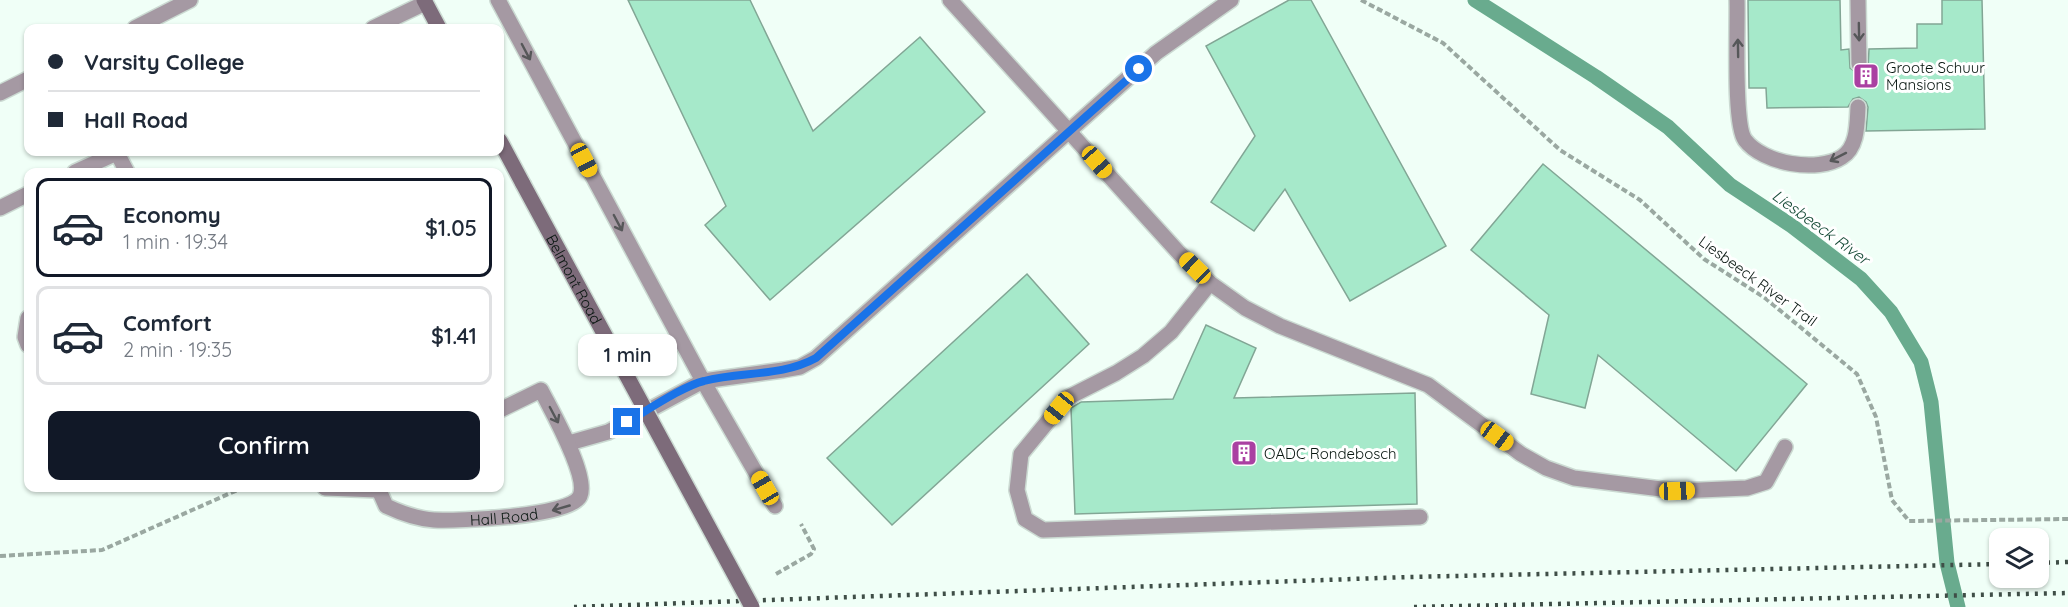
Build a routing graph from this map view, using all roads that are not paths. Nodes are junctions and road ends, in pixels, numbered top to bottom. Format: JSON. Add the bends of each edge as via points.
{"nodes":[{"id":1,"x":190,"y":0,"type":"edge"},
{"id":2,"x":498,"y":0,"type":"edge"},
{"id":3,"x":950,"y":0,"type":"edge"},
{"id":4,"x":1231,"y":0,"type":"edge"},
{"id":5,"x":1737,"y":0,"type":"edge"},
{"id":6,"x":1858,"y":0,"type":"edge"},
{"id":7,"x":424,"y":2,"type":"edge"},
{"id":8,"x":143,"y":24,"type":"edge"},
{"id":9,"x":381,"y":24,"type":"edge"},
{"id":10,"x":437,"y":24,"type":"edge"},
{"id":11,"x":1859,"y":64,"type":"dead end"},
{"id":12,"x":24,"y":81,"type":"edge"},
{"id":13,"x":0,"y":93,"type":"edge"},
{"id":14,"x":1858,"y":107,"type":"dead end"},
{"id":15,"x":1070,"y":131,"type":"junction"},
{"id":16,"x":504,"y":148,"type":"edge"},
{"id":17,"x":109,"y":156,"type":"edge"},
{"id":18,"x":84,"y":168,"type":"edge"},
{"id":19,"x":24,"y":196,"type":"edge"},
{"id":20,"x":0,"y":208,"type":"edge"},
{"id":21,"x":1210,"y":284,"type":"junction"},
{"id":22,"x":703,"y":381,"type":"junction"},
{"id":23,"x":504,"y":408,"type":"edge"},
{"id":24,"x":568,"y":443,"type":"junction"},
{"id":25,"x":1785,"y":447,"type":"dead end"},
{"id":26,"x":379,"y":492,"type":"edge"},
{"id":27,"x":775,"y":506,"type":"dead end"},
{"id":28,"x":1420,"y":517,"type":"dead end"},
{"id":29,"x":752,"y":607,"type":"edge"}],
"edges":[{"from":1,"to":8,"type":"street"},
{"from":2,"to":22,"type":"street","one_way":true},
{"from":3,"to":15,"type":"street"},
{"from":4,"to":15,"type":"street","via":[[1156,53]]},
{"from":14,"to":5,"type":"street","one_way":true,"via":[[1857,130],[1851,148],[1842,157],[1804,164],[1777,162],[1760,155],[1744,139],[1739,115]]},
{"from":6,"to":11,"type":"street","one_way":true},
{"from":7,"to":9,"type":"street"},
{"from":7,"to":10,"type":"main road"},
{"from":12,"to":13,"type":"street"},
{"from":15,"to":21,"type":"street"},
{"from":15,"to":22,"type":"street","via":[[816,358],[800,367]]},
{"from":16,"to":29,"type":"main road","name":"Belmont Road","bridge":true},
{"from":17,"to":18,"type":"street"},
{"from":19,"to":20,"type":"street"},
{"from":21,"to":25,"type":"street","via":[[1280,326],[1428,385],[1521,454],[1574,478],[1677,491],[1747,488],[1766,482]]},
{"from":21,"to":28,"type":"street","via":[[1171,332],[1143,356],[1067,398],[1021,454],[1017,490],[1025,519],[1043,531]]},
{"from":22,"to":24,"type":"street","via":[[608,432]]},
{"from":22,"to":27,"type":"street"},
{"from":23,"to":24,"type":"street","name":"Hall Road","one_way":true,"via":[[541,390]]},
{"from":24,"to":26,"type":"street","name":"Hall Road","one_way":true,"via":[[583,486],[580,498],[570,506],[543,513],[434,520],[405,515],[386,506]]}]}
